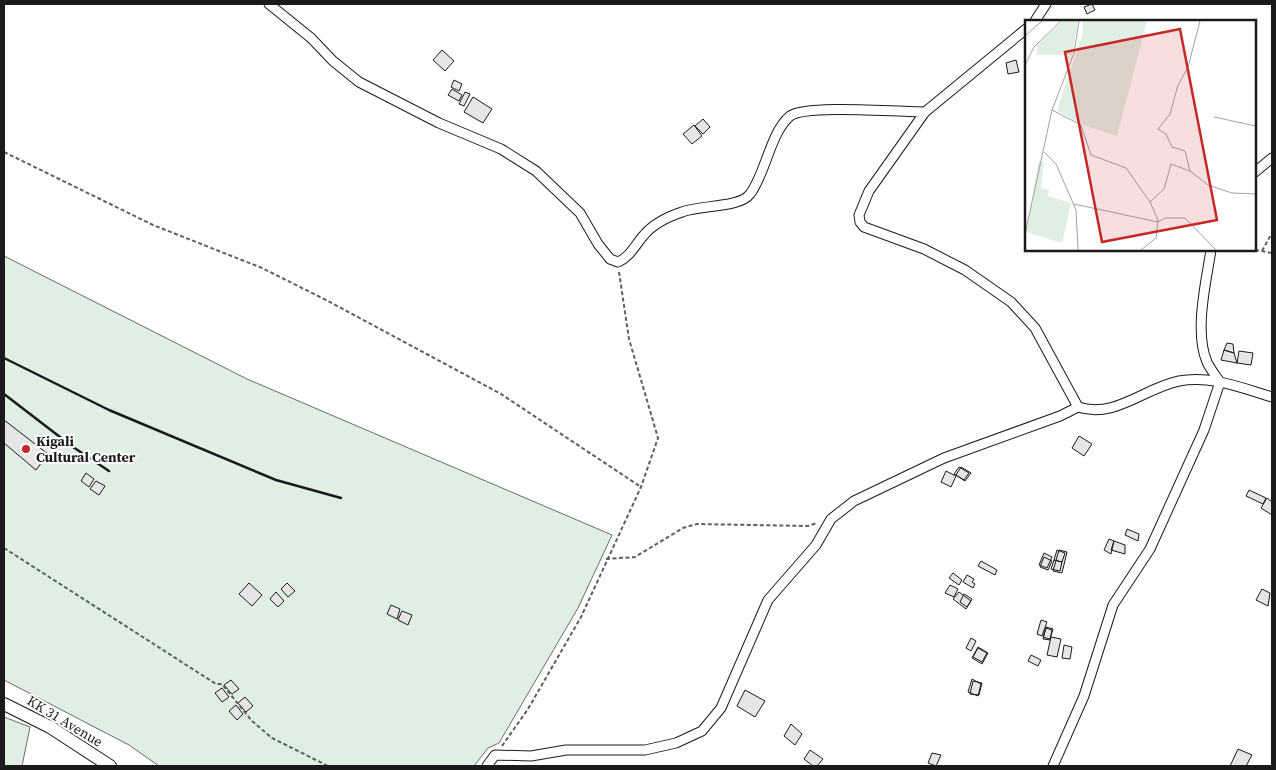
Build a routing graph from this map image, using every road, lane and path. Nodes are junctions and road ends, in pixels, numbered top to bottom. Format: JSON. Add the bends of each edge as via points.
{"nodes":[{"id":1,"x":269,"y":4,"type":"edge"},
{"id":2,"x":1046,"y":4,"type":"edge"},
{"id":3,"x":1036,"y":20,"type":"edge"},
{"id":4,"x":1025,"y":30,"type":"edge"},
{"id":5,"x":925,"y":112,"type":"junction"},
{"id":6,"x":4,"y":152,"type":"edge"},
{"id":7,"x":1272,"y":158,"type":"edge"},
{"id":8,"x":1256,"y":171,"type":"edge"},
{"id":9,"x":1272,"y":233,"type":"edge"},
{"id":10,"x":1256,"y":250,"type":"edge"},
{"id":11,"x":1211,"y":251,"type":"edge"},
{"id":12,"x":1262,"y":251,"type":"junction"},
{"id":13,"x":1272,"y":253,"type":"edge"},
{"id":14,"x":618,"y":262,"type":"junction"},
{"id":15,"x":1220,"y":382,"type":"junction"},
{"id":16,"x":1272,"y":397,"type":"edge"},
{"id":17,"x":1078,"y":407,"type":"junction"},
{"id":18,"x":641,"y":487,"type":"junction"},
{"id":19,"x":831,"y":519,"type":"junction"},
{"id":20,"x":4,"y":548,"type":"edge"},
{"id":21,"x":606,"y":559,"type":"junction"},
{"id":22,"x":4,"y":704,"type":"edge"},
{"id":23,"x":495,"y":755,"type":"junction"},
{"id":24,"x":110,"y":766,"type":"edge"},
{"id":25,"x":328,"y":766,"type":"edge"},
{"id":26,"x":487,"y":766,"type":"edge"},
{"id":27,"x":1053,"y":766,"type":"edge"}],
"edges":[{"from":1,"to":14,"type":"street","via":[[359,82],[439,123],[501,149],[536,171],[580,213],[604,252]]},
{"from":2,"to":3,"type":"street"},
{"from":4,"to":5,"type":"street"},
{"from":5,"to":14,"type":"street","via":[[821,108],[790,116],[750,195],[737,202],[689,209],[662,220],[645,234],[625,259]]},
{"from":5,"to":17,"type":"street","via":[[869,192],[859,216],[860,222],[864,227],[924,249],[964,270],[1011,302],[1035,328]]},
{"from":6,"to":18,"type":"path","via":[[153,225],[262,268],[328,301],[501,394]]},
{"from":7,"to":8,"type":"street"},
{"from":9,"to":12,"type":"path"},
{"from":10,"to":12,"type":"path"},
{"from":11,"to":15,"type":"street","via":[[1203,298],[1202,333],[1207,362]]},
{"from":12,"to":13,"type":"path"},
{"from":14,"to":18,"type":"path","via":[[629,339],[658,438]]},
{"from":15,"to":16,"type":"street"},
{"from":15,"to":17,"type":"street","via":[[1178,381],[1104,410],[1089,411]]},
{"from":15,"to":27,"type":"street","via":[[1204,430],[1150,549],[1113,604],[1084,696]]},
{"from":17,"to":19,"type":"street","via":[[944,458],[854,501]]},
{"from":18,"to":21,"type":"path"},
{"from":19,"to":21,"type":"path","via":[[808,526],[697,524],[683,528],[635,557]]},
{"from":19,"to":23,"type":"street","via":[[816,545],[768,600],[721,708],[702,731],[676,743],[645,750],[566,750],[531,756]]},
{"from":20,"to":25,"type":"path","via":[[216,684],[222,684],[252,722],[272,738]]},
{"from":21,"to":23,"type":"path","via":[[581,617],[528,709]]},
{"from":22,"to":24,"type":"main road","name":"KK 31 Avenue","via":[[50,727]]},
{"from":23,"to":26,"type":"street"}]}
